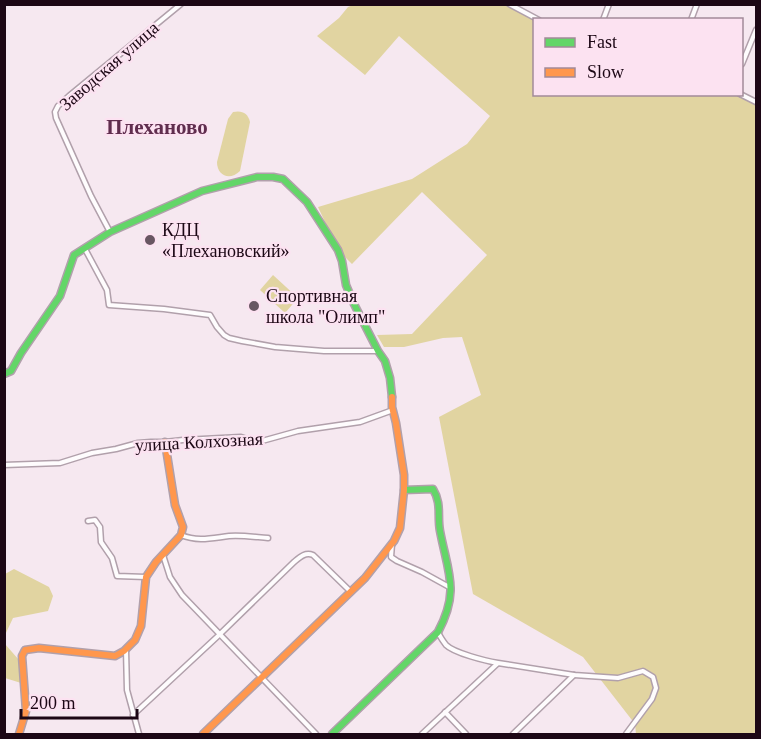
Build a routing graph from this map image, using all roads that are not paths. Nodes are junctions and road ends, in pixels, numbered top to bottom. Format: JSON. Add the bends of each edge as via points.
{"nodes":[{"id":1,"x":181,"y":4,"type":"edge"},
{"id":2,"x":509,"y":4,"type":"edge"},
{"id":3,"x":535,"y":18,"type":"edge"},
{"id":4,"x":756,"y":30,"type":"edge"},
{"id":5,"x":743,"y":59,"type":"edge"},
{"id":6,"x":110,"y":232,"type":"junction"},
{"id":7,"x":85,"y":249,"type":"junction"},
{"id":8,"x":378,"y":351,"type":"junction"},
{"id":9,"x":4,"y":374,"type":"edge"},
{"id":10,"x":393,"y":410,"type":"junction"},
{"id":11,"x":165,"y":442,"type":"junction"},
{"id":12,"x":4,"y":465,"type":"edge"},
{"id":13,"x":404,"y":490,"type":"junction"},
{"id":14,"x":88,"y":521,"type":"dead end"},
{"id":15,"x":181,"y":535,"type":"junction"},
{"id":16,"x":268,"y":538,"type":"dead end"},
{"id":17,"x":393,"y":543,"type":"junction"},
{"id":18,"x":163,"y":555,"type":"junction"},
{"id":19,"x":146,"y":578,"type":"junction"},
{"id":20,"x":451,"y":588,"type":"junction"},
{"id":21,"x":351,"y":592,"type":"junction"},
{"id":22,"x":438,"y":632,"type":"junction"},
{"id":23,"x":220,"y":633,"type":"junction"},
{"id":24,"x":126,"y":649,"type":"junction"},
{"id":25,"x":498,"y":663,"type":"junction"},
{"id":26,"x":574,"y":675,"type":"junction"},
{"id":27,"x":262,"y":678,"type":"junction"},
{"id":28,"x":445,"y":712,"type":"junction"},
{"id":29,"x":133,"y":715,"type":"junction"},
{"id":30,"x":19,"y":735,"type":"edge"},
{"id":31,"x":139,"y":735,"type":"edge"},
{"id":32,"x":203,"y":735,"type":"edge"},
{"id":33,"x":315,"y":735,"type":"edge"},
{"id":34,"x":332,"y":735,"type":"edge"},
{"id":35,"x":422,"y":735,"type":"edge"},
{"id":36,"x":466,"y":735,"type":"edge"},
{"id":37,"x":513,"y":735,"type":"edge"},
{"id":38,"x":626,"y":735,"type":"edge"}],
"edges":[{"from":1,"to":6,"type":"street","name":"Заводская улица","via":[[69,96],[55,112],[67,146]]},
{"from":2,"to":3,"type":"street"},
{"from":4,"to":5,"type":"street"},
{"from":6,"to":7,"type":"street"},
{"from":6,"to":8,"type":"street","via":[[210,188],[257,177],[283,179],[307,202],[337,248],[346,285]]},
{"from":7,"to":8,"type":"street","via":[[108,292],[109,305],[210,315],[226,336],[255,343],[324,351]]},
{"from":7,"to":9,"type":"street","via":[[74,255],[60,296],[11,371]]},
{"from":8,"to":10,"type":"street","via":[[390,378]]},
{"from":10,"to":11,"type":"street","name":"улица Колхозная","via":[[360,422],[298,430],[256,442],[242,437]]},
{"from":10,"to":13,"type":"street"},
{"from":11,"to":12,"type":"street","name":"улица Колхозная","via":[[138,443],[60,463]]},
{"from":11,"to":15,"type":"street","via":[[175,505],[183,526]]},
{"from":13,"to":17,"type":"street","via":[[400,528]]},
{"from":13,"to":20,"type":"street","via":[[433,489],[440,499],[440,526]]},
{"from":14,"to":19,"type":"street","via":[[98,522],[101,542],[112,558],[117,576]]},
{"from":15,"to":16,"type":"street","via":[[202,540],[233,536]]},
{"from":15,"to":18,"type":"street"},
{"from":17,"to":20,"type":"street","via":[[391,556],[397,561]]},
{"from":17,"to":21,"type":"street"},
{"from":18,"to":19,"type":"street"},
{"from":18,"to":23,"type":"street","via":[[182,595]]},
{"from":19,"to":24,"type":"street","via":[[140,630]]},
{"from":20,"to":22,"type":"street","via":[[448,614]]},
{"from":21,"to":23,"type":"street","via":[[313,555],[304,554]]},
{"from":21,"to":27,"type":"street"},
{"from":22,"to":25,"type":"street","via":[[450,648]]},
{"from":22,"to":34,"type":"street"},
{"from":23,"to":27,"type":"street"},
{"from":23,"to":29,"type":"street"},
{"from":24,"to":29,"type":"street","via":[[126,687]]},
{"from":24,"to":30,"type":"street","via":[[110,656],[26,649],[22,656],[26,711]]},
{"from":25,"to":26,"type":"street"},
{"from":25,"to":28,"type":"street"},
{"from":26,"to":37,"type":"street"},
{"from":26,"to":38,"type":"street","via":[[618,678],[643,671],[652,677],[656,688],[652,699]]},
{"from":27,"to":32,"type":"street"},
{"from":27,"to":33,"type":"street"},
{"from":28,"to":35,"type":"street"},
{"from":28,"to":36,"type":"street"},
{"from":29,"to":31,"type":"street"}]}
